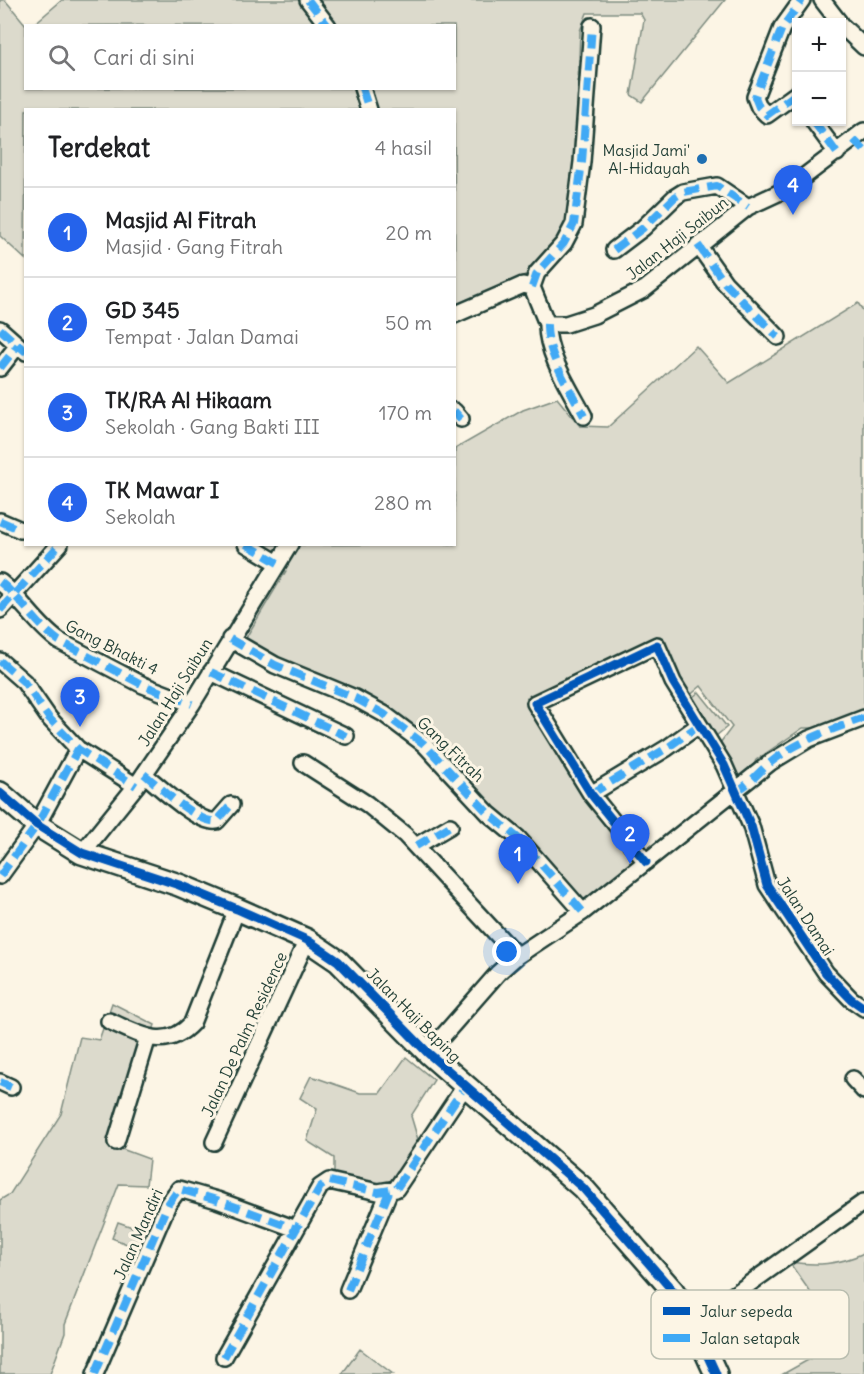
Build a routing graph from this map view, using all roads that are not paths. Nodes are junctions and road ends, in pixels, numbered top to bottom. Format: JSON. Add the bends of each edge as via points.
{"nodes":[{"id":1,"x":308,"y":0,"type":"edge"},
{"id":2,"x":802,"y":0,"type":"edge"},
{"id":3,"x":822,"y":0,"type":"edge"},
{"id":4,"x":836,"y":18,"type":"edge"},
{"id":5,"x":326,"y":24,"type":"edge"},
{"id":6,"x":592,"y":26,"type":"dead end"},
{"id":7,"x":846,"y":30,"type":"edge"},
{"id":8,"x":864,"y":47,"type":"edge"},
{"id":9,"x":363,"y":90,"type":"edge"},
{"id":10,"x":792,"y":97,"type":"edge"},
{"id":11,"x":368,"y":108,"type":"edge"},
{"id":12,"x":817,"y":126,"type":"edge"},
{"id":13,"x":861,"y":140,"type":"edge"},
{"id":14,"x":837,"y":153,"type":"junction"},
{"id":15,"x":748,"y":207,"type":"junction"},
{"id":16,"x":698,"y":245,"type":"junction"},
{"id":17,"x":614,"y":250,"type":"dead end"},
{"id":18,"x":532,"y":287,"type":"junction"},
{"id":19,"x":456,"y":314,"type":"edge"},
{"id":20,"x":547,"y":324,"type":"junction"},
{"id":21,"x":0,"y":329,"type":"edge"},
{"id":22,"x":778,"y":337,"type":"dead end"},
{"id":23,"x":22,"y":348,"type":"edge"},
{"id":24,"x":0,"y":368,"type":"edge"},
{"id":25,"x":584,"y":416,"type":"dead end"},
{"id":26,"x":0,"y":521,"type":"edge"},
{"id":27,"x":21,"y":530,"type":"dead end"},
{"id":28,"x":58,"y":546,"type":"edge"},
{"id":29,"x":249,"y":546,"type":"edge"},
{"id":30,"x":289,"y":546,"type":"edge"},
{"id":31,"x":278,"y":563,"type":"junction"},
{"id":32,"x":0,"y":582,"type":"edge"},
{"id":33,"x":14,"y":593,"type":"junction"},
{"id":34,"x":0,"y":610,"type":"edge"},
{"id":35,"x":230,"y":639,"type":"junction"},
{"id":36,"x":0,"y":661,"type":"edge"},
{"id":37,"x":211,"y":672,"type":"junction"},
{"id":38,"x":192,"y":704,"type":"junction"},
{"id":39,"x":864,"y":718,"type":"edge"},
{"id":40,"x":699,"y":725,"type":"junction"},
{"id":41,"x":346,"y":736,"type":"dead end"},
{"id":42,"x":78,"y":749,"type":"junction"},
{"id":43,"x":303,"y":763,"type":"dead end"},
{"id":44,"x":140,"y":780,"type":"junction"},
{"id":45,"x":0,"y":792,"type":"edge"},
{"id":46,"x":734,"y":792,"type":"junction"},
{"id":47,"x":591,"y":794,"type":"junction"},
{"id":48,"x":231,"y":805,"type":"dead end"},
{"id":49,"x":37,"y":825,"type":"junction"},
{"id":50,"x":450,"y":826,"type":"dead end"},
{"id":51,"x":416,"y":846,"type":"junction"},
{"id":52,"x":82,"y":853,"type":"junction"},
{"id":53,"x":646,"y":862,"type":"junction"},
{"id":54,"x":0,"y":876,"type":"edge"},
{"id":55,"x":237,"y":909,"type":"junction"},
{"id":56,"x":583,"y":912,"type":"junction"},
{"id":57,"x":307,"y":940,"type":"junction"},
{"id":58,"x":517,"y":956,"type":"junction"},
{"id":59,"x":864,"y":1008,"type":"edge"},
{"id":60,"x":109,"y":1021,"type":"dead end"},
{"id":61,"x":148,"y":1037,"type":"junction"},
{"id":62,"x":428,"y":1053,"type":"junction"},
{"id":63,"x":853,"y":1079,"type":"dead end"},
{"id":64,"x":465,"y":1086,"type":"junction"},
{"id":65,"x":864,"y":1091,"type":"edge"},
{"id":66,"x":116,"y":1142,"type":"dead end"},
{"id":67,"x":214,"y":1142,"type":"dead end"},
{"id":68,"x":389,"y":1192,"type":"junction"},
{"id":69,"x":864,"y":1202,"type":"edge"},
{"id":70,"x":296,"y":1229,"type":"junction"},
{"id":71,"x":348,"y":1290,"type":"dead end"},
{"id":72,"x":672,"y":1290,"type":"edge"},
{"id":73,"x":741,"y":1290,"type":"edge"},
{"id":74,"x":224,"y":1356,"type":"dead end"},
{"id":75,"x":709,"y":1359,"type":"edge"},
{"id":76,"x":95,"y":1374,"type":"edge"},
{"id":77,"x":716,"y":1374,"type":"edge"}],
"edges":[{"from":1,"to":5,"type":"street"},
{"from":2,"to":10,"type":"street","via":[[782,28],[755,97],[767,115]]},
{"from":3,"to":4,"type":"street"},
{"from":6,"to":18,"type":"street","via":[[574,224],[564,243],[537,273]]},
{"from":7,"to":8,"type":"street"},
{"from":9,"to":11,"type":"street"},
{"from":12,"to":14,"type":"street"},
{"from":13,"to":14,"type":"street","name":"Jalan Haji Saibun"},
{"from":14,"to":15,"type":"street","name":"Jalan Haji Saibun","via":[[789,188]]},
{"from":15,"to":16,"type":"street","name":"Jalan Haji Saibun"},
{"from":15,"to":17,"type":"street","via":[[717,186],[682,192]]},
{"from":16,"to":20,"type":"street","name":"Jalan Haji Saibun","via":[[645,289],[594,315],[566,324]]},
{"from":16,"to":22,"type":"street","via":[[725,283]]},
{"from":18,"to":19,"type":"street","via":[[523,285]]},
{"from":18,"to":20,"type":"street"},
{"from":20,"to":25,"type":"street","via":[[546,335]]},
{"from":21,"to":23,"type":"street"},
{"from":23,"to":24,"type":"street"},
{"from":26,"to":27,"type":"street"},
{"from":28,"to":33,"type":"street"},
{"from":29,"to":31,"type":"street"},
{"from":30,"to":31,"type":"street","name":"Jalan Haji Saibun"},
{"from":31,"to":35,"type":"street","name":"Jalan Haji Saibun"},
{"from":32,"to":33,"type":"street","name":"Gang Bhakti 4"},
{"from":33,"to":34,"type":"street"},
{"from":33,"to":38,"type":"street","name":"Gang Bhakti 4","via":[[47,633],[59,641],[143,685]]},
{"from":35,"to":37,"type":"street","name":"Jalan Haji Saibun"},
{"from":35,"to":56,"type":"street","name":"Gang Fitrah","via":[[275,665],[355,698],[424,744],[489,814],[518,838]]},
{"from":36,"to":42,"type":"street","via":[[24,682],[49,718]]},
{"from":37,"to":38,"type":"street","name":"Jalan Haji Saibun"},
{"from":37,"to":41,"type":"street"},
{"from":38,"to":44,"type":"street","name":"Jalan Haji Saibun"},
{"from":39,"to":46,"type":"street","via":[[809,739],[771,762]]},
{"from":40,"to":46,"type":"street","name":"Jalan Damai","via":[[724,765]]},
{"from":40,"to":47,"type":"street"},
{"from":40,"to":47,"type":"street","name":"Jalan Damai","via":[[657,645],[536,700]]},
{"from":42,"to":44,"type":"street"},
{"from":42,"to":49,"type":"street"},
{"from":43,"to":51,"type":"street","via":[[367,804]]},
{"from":44,"to":48,"type":"street","via":[[211,822],[218,821]]},
{"from":44,"to":52,"type":"street","name":"Jalan Haji Saibun"},
{"from":45,"to":49,"type":"street","name":"Jalan Haji Baping"},
{"from":46,"to":53,"type":"street"},
{"from":46,"to":59,"type":"street","name":"Jalan Damai","via":[[751,826],[767,885],[820,965],[839,988]]},
{"from":47,"to":53,"type":"street"},
{"from":49,"to":52,"type":"street","name":"Jalan Haji Baping"},
{"from":49,"to":54,"type":"street"},
{"from":50,"to":51,"type":"street"},
{"from":51,"to":58,"type":"street"},
{"from":52,"to":55,"type":"street","name":"Jalan Haji Baping"},
{"from":53,"to":56,"type":"street"},
{"from":55,"to":57,"type":"street","name":"Jalan Haji Baping"},
{"from":55,"to":61,"type":"street","via":[[192,1023],[181,1035],[158,1040]]},
{"from":56,"to":58,"type":"street"},
{"from":57,"to":62,"type":"street","name":"Jalan Haji Baping","via":[[351,972]]},
{"from":57,"to":67,"type":"street","name":"Jalan De Palm Residence"},
{"from":58,"to":62,"type":"street"},
{"from":60,"to":61,"type":"street"},
{"from":61,"to":66,"type":"street"},
{"from":62,"to":64,"type":"street","name":"Jalan Haji Baping"},
{"from":63,"to":65,"type":"street"},
{"from":64,"to":68,"type":"street","via":[[402,1182]]},
{"from":64,"to":72,"type":"street","name":"Jalan Haji Baping","via":[[583,1188]]},
{"from":68,"to":70,"type":"street","via":[[324,1183]]},
{"from":68,"to":71,"type":"street"},
{"from":69,"to":73,"type":"street"},
{"from":70,"to":74,"type":"street"},
{"from":70,"to":76,"type":"street","name":"Jalan Mandiri","via":[[179,1189],[168,1204]]},
{"from":75,"to":77,"type":"street","name":"Jalan Haji Baping"}]}
